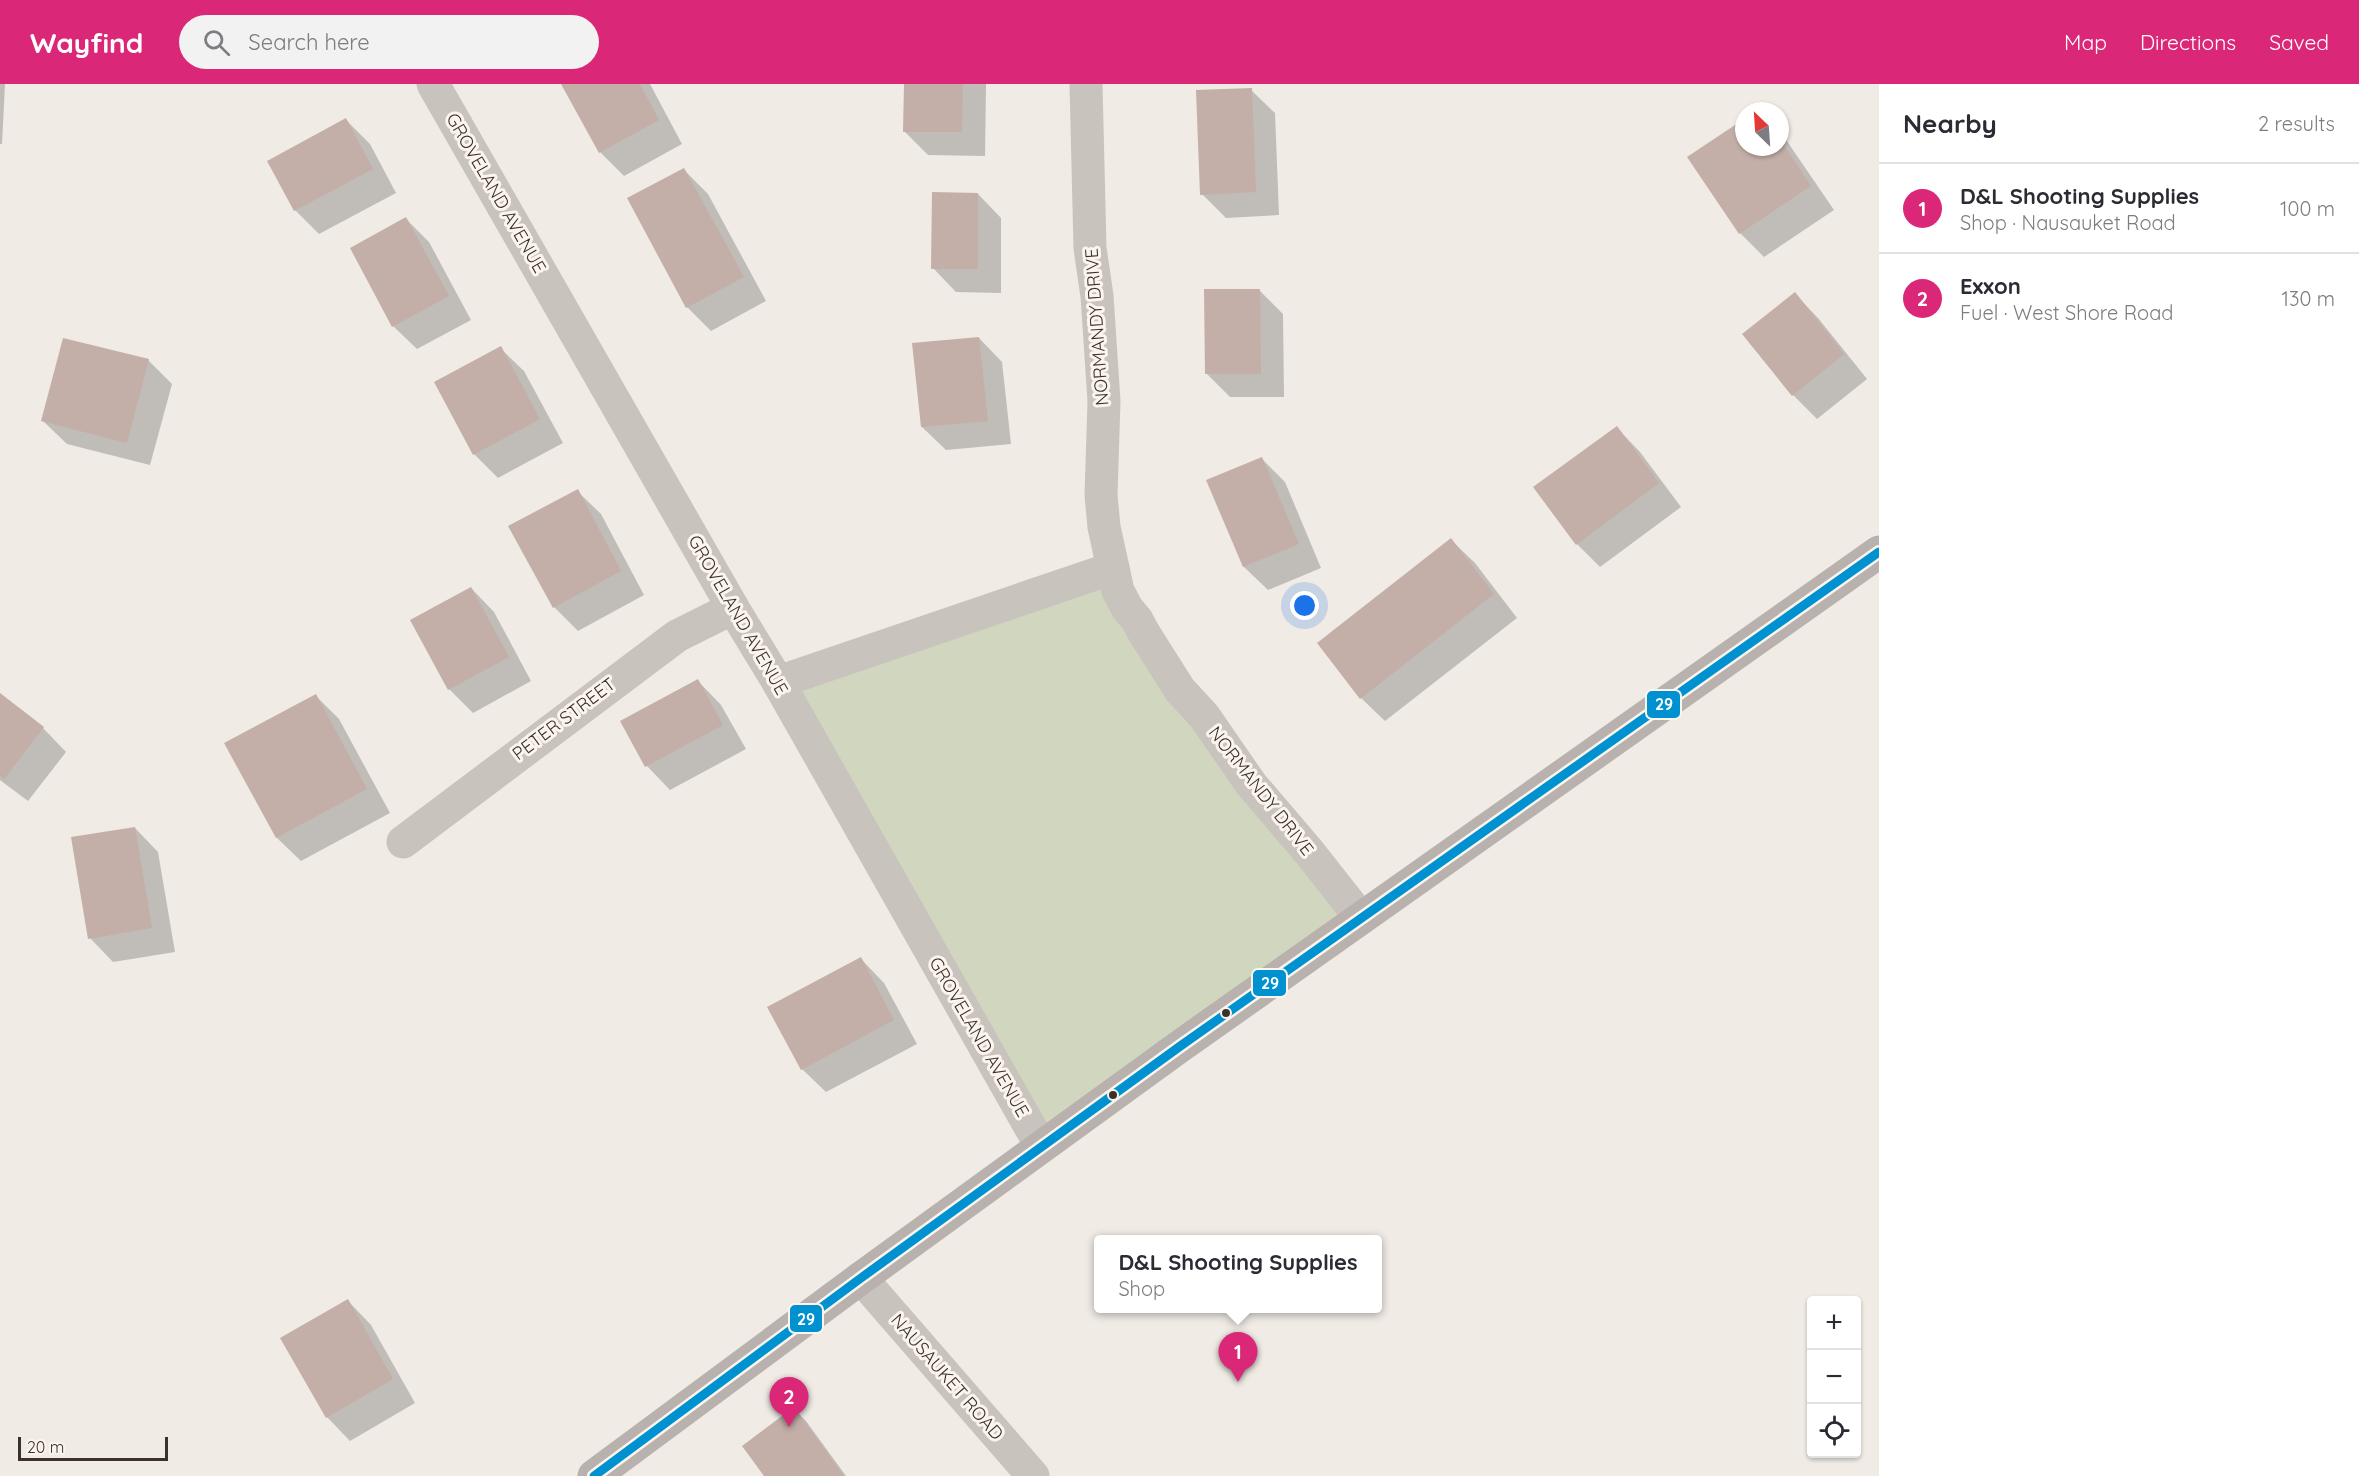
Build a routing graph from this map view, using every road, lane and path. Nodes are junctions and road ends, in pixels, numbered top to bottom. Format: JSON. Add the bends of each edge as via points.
{"nodes":[{"id":1,"x":433,"y":84,"type":"edge"},
{"id":2,"x":1086,"y":84,"type":"edge"},
{"id":3,"x":1879,"y":552,"type":"edge"},
{"id":4,"x":1113,"y":568,"type":"junction"},
{"id":5,"x":733,"y":608,"type":"junction"},
{"id":6,"x":778,"y":682,"type":"junction"},
{"id":7,"x":403,"y":842,"type":"dead end"},
{"id":8,"x":1360,"y":918,"type":"junction"},
{"id":9,"x":1041,"y":1146,"type":"junction"},
{"id":10,"x":861,"y":1278,"type":"junction"},
{"id":11,"x":594,"y":1476,"type":"edge"},
{"id":12,"x":1033,"y":1476,"type":"edge"}],
"edges":[{"from":1,"to":5,"type":"street","name":"GROVELAND AVENUE"},
{"from":2,"to":4,"type":"street","name":"NORMANDY DRIVE","via":[[1090,248],[1104,401],[1101,495]]},
{"from":3,"to":8,"type":"main road"},
{"from":4,"to":6,"type":"street"},
{"from":4,"to":8,"type":"street","name":"NORMANDY DRIVE","via":[[1127,608],[1180,690]]},
{"from":5,"to":6,"type":"street","name":"GROVELAND AVENUE"},
{"from":5,"to":7,"type":"street","name":"PETER STREET","via":[[677,636]]},
{"from":6,"to":9,"type":"street","name":"GROVELAND AVENUE"},
{"from":8,"to":9,"type":"main road"},
{"from":9,"to":10,"type":"main road"},
{"from":10,"to":11,"type":"main road"},
{"from":10,"to":12,"type":"street","name":"NAUSAUKET ROAD"}]}
